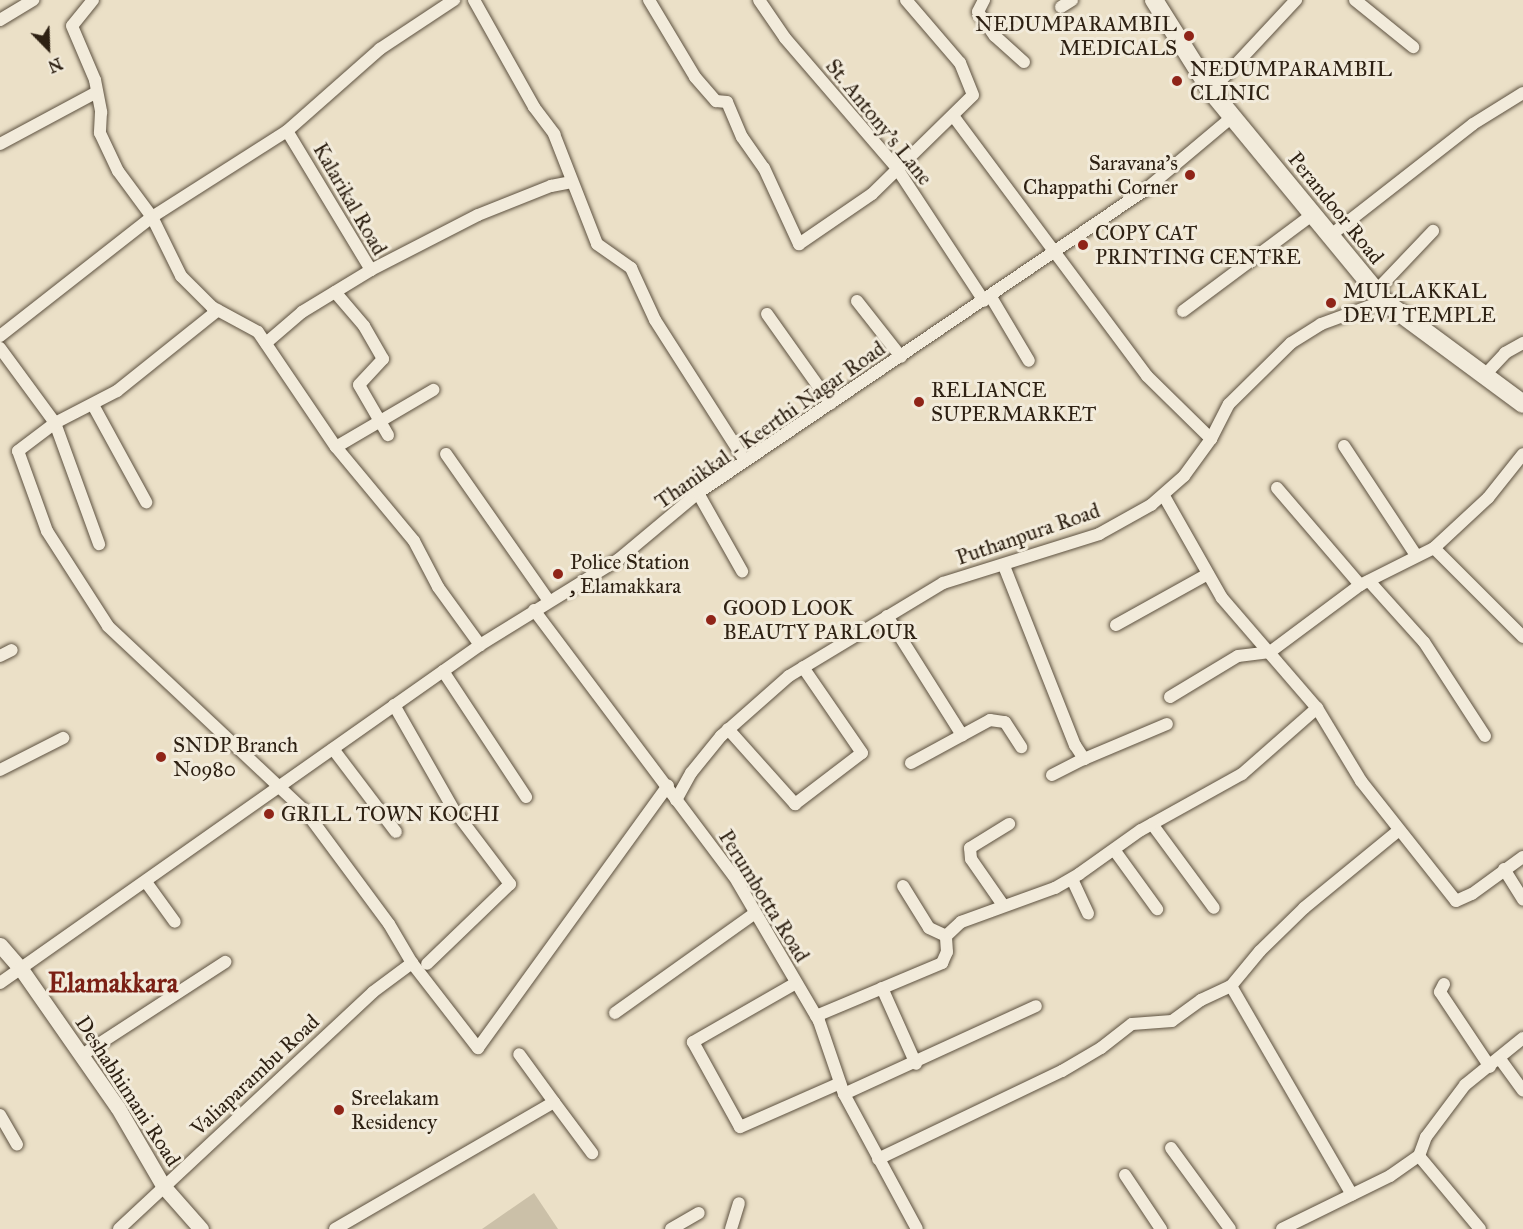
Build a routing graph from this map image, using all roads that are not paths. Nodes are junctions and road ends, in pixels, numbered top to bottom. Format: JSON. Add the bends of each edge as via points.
{"nodes":[{"id":1,"x":33,"y":0,"type":"edge"},
{"id":2,"x":93,"y":0,"type":"edge"},
{"id":3,"x":454,"y":0,"type":"edge"},
{"id":4,"x":474,"y":0,"type":"edge"},
{"id":5,"x":649,"y":0,"type":"edge"},
{"id":6,"x":759,"y":0,"type":"edge"},
{"id":7,"x":906,"y":0,"type":"edge"},
{"id":8,"x":984,"y":0,"type":"edge"},
{"id":9,"x":1154,"y":0,"type":"edge"},
{"id":10,"x":1296,"y":0,"type":"edge"},
{"id":11,"x":1355,"y":0,"type":"edge"},
{"id":12,"x":0,"y":20,"type":"edge"},
{"id":13,"x":1413,"y":47,"type":"dead end"},
{"id":14,"x":1024,"y":62,"type":"dead end"},
{"id":15,"x":1211,"y":91,"type":"junction"},
{"id":16,"x":97,"y":92,"type":"junction"},
{"id":17,"x":1523,"y":93,"type":"edge"},
{"id":18,"x":954,"y":117,"type":"junction"},
{"id":19,"x":1232,"y":117,"type":"junction"},
{"id":20,"x":287,"y":130,"type":"junction"},
{"id":21,"x":0,"y":144,"type":"edge"},
{"id":22,"x":896,"y":167,"type":"junction"},
{"id":23,"x":572,"y":182,"type":"junction"},
{"id":24,"x":1313,"y":214,"type":"junction"},
{"id":25,"x":152,"y":217,"type":"junction"},
{"id":26,"x":1433,"y":231,"type":"dead end"},
{"id":27,"x":1331,"y":235,"type":"junction"},
{"id":28,"x":1056,"y":252,"type":"junction"},
{"id":29,"x":371,"y":270,"type":"junction"},
{"id":30,"x":335,"y":292,"type":"junction"},
{"id":31,"x":1380,"y":296,"type":"junction"},
{"id":32,"x":987,"y":299,"type":"junction"},
{"id":33,"x":856,"y":301,"type":"dead end"},
{"id":34,"x":218,"y":310,"type":"junction"},
{"id":35,"x":1183,"y":311,"type":"dead end"},
{"id":36,"x":767,"y":314,"type":"dead end"},
{"id":37,"x":0,"y":336,"type":"edge"},
{"id":38,"x":266,"y":343,"type":"junction"},
{"id":39,"x":1523,"y":343,"type":"edge"},
{"id":40,"x":0,"y":348,"type":"edge"},
{"id":41,"x":901,"y":357,"type":"junction"},
{"id":42,"x":1029,"y":361,"type":"dead end"},
{"id":43,"x":1483,"y":377,"type":"junction"},
{"id":44,"x":433,"y":390,"type":"dead end"},
{"id":45,"x":831,"y":404,"type":"junction"},
{"id":46,"x":1523,"y":404,"type":"edge"},
{"id":47,"x":93,"y":405,"type":"junction"},
{"id":48,"x":381,"y":420,"type":"junction"},
{"id":49,"x":55,"y":423,"type":"junction"},
{"id":50,"x":388,"y":435,"type":"dead end"},
{"id":51,"x":1211,"y":439,"type":"junction"},
{"id":52,"x":1344,"y":446,"type":"dead end"},
{"id":53,"x":336,"y":447,"type":"junction"},
{"id":54,"x":446,"y":454,"type":"dead end"},
{"id":55,"x":1523,"y":454,"type":"edge"},
{"id":56,"x":745,"y":462,"type":"junction"},
{"id":57,"x":1277,"y":488,"type":"dead end"},
{"id":58,"x":698,"y":493,"type":"junction"},
{"id":59,"x":1164,"y":496,"type":"junction"},
{"id":60,"x":146,"y":502,"type":"dead end"},
{"id":61,"x":99,"y":544,"type":"dead end"},
{"id":62,"x":1434,"y":548,"type":"junction"},
{"id":63,"x":1416,"y":555,"type":"junction"},
{"id":64,"x":1004,"y":566,"type":"junction"},
{"id":65,"x":742,"y":571,"type":"dead end"},
{"id":66,"x":1208,"y":574,"type":"junction"},
{"id":67,"x":1364,"y":583,"type":"junction"},
{"id":68,"x":549,"y":601,"type":"junction"},
{"id":69,"x":534,"y":610,"type":"junction"},
{"id":70,"x":887,"y":616,"type":"junction"},
{"id":71,"x":1116,"y":625,"type":"dead end"},
{"id":72,"x":1523,"y":637,"type":"edge"},
{"id":73,"x":480,"y":645,"type":"junction"},
{"id":74,"x":12,"y":650,"type":"dead end"},
{"id":75,"x":1270,"y":652,"type":"junction"},
{"id":76,"x":0,"y":656,"type":"edge"},
{"id":77,"x":803,"y":667,"type":"junction"},
{"id":78,"x":443,"y":671,"type":"junction"},
{"id":79,"x":1170,"y":697,"type":"dead end"},
{"id":80,"x":394,"y":705,"type":"junction"},
{"id":81,"x":1317,"y":708,"type":"junction"},
{"id":82,"x":1167,"y":724,"type":"dead end"},
{"id":83,"x":728,"y":729,"type":"junction"},
{"id":84,"x":962,"y":735,"type":"junction"},
{"id":85,"x":1485,"y":736,"type":"dead end"},
{"id":86,"x":63,"y":738,"type":"dead end"},
{"id":87,"x":1021,"y":747,"type":"dead end"},
{"id":88,"x":333,"y":748,"type":"junction"},
{"id":89,"x":1084,"y":759,"type":"junction"},
{"id":90,"x":911,"y":763,"type":"dead end"},
{"id":91,"x":0,"y":770,"type":"edge"},
{"id":92,"x":1052,"y":775,"type":"dead end"},
{"id":93,"x":668,"y":786,"type":"junction"},
{"id":94,"x":279,"y":787,"type":"junction"},
{"id":95,"x":526,"y":797,"type":"dead end"},
{"id":96,"x":676,"y":800,"type":"junction"},
{"id":97,"x":1152,"y":824,"type":"junction"},
{"id":98,"x":1009,"y":825,"type":"dead end"},
{"id":99,"x":1398,"y":831,"type":"junction"},
{"id":100,"x":396,"y":832,"type":"dead end"},
{"id":101,"x":1115,"y":851,"type":"junction"},
{"id":102,"x":1523,"y":857,"type":"edge"},
{"id":103,"x":1504,"y":869,"type":"junction"},
{"id":104,"x":1071,"y":879,"type":"junction"},
{"id":105,"x":146,"y":882,"type":"junction"},
{"id":106,"x":903,"y":885,"type":"dead end"},
{"id":107,"x":1523,"y":899,"type":"edge"},
{"id":108,"x":1003,"y":905,"type":"junction"},
{"id":109,"x":1214,"y":908,"type":"dead end"},
{"id":110,"x":1157,"y":909,"type":"dead end"},
{"id":111,"x":755,"y":913,"type":"junction"},
{"id":112,"x":1088,"y":913,"type":"dead end"},
{"id":113,"x":175,"y":922,"type":"dead end"},
{"id":114,"x":946,"y":936,"type":"junction"},
{"id":115,"x":0,"y":945,"type":"edge"},
{"id":116,"x":225,"y":962,"type":"dead end"},
{"id":117,"x":412,"y":963,"type":"junction"},
{"id":118,"x":427,"y":964,"type":"dead end"},
{"id":119,"x":21,"y":969,"type":"junction"},
{"id":120,"x":796,"y":982,"type":"junction"},
{"id":121,"x":0,"y":983,"type":"edge"},
{"id":122,"x":1444,"y":984,"type":"dead end"},
{"id":123,"x":1231,"y":986,"type":"junction"},
{"id":124,"x":882,"y":988,"type":"junction"},
{"id":125,"x":1036,"y":1006,"type":"dead end"},
{"id":126,"x":615,"y":1013,"type":"dead end"},
{"id":127,"x":816,"y":1016,"type":"junction"},
{"id":128,"x":1523,"y":1038,"type":"edge"},
{"id":129,"x":519,"y":1054,"type":"dead end"},
{"id":130,"x":82,"y":1055,"type":"junction"},
{"id":131,"x":1500,"y":1059,"type":"junction"},
{"id":132,"x":916,"y":1064,"type":"junction"},
{"id":133,"x":1490,"y":1067,"type":"junction"},
{"id":134,"x":842,"y":1088,"type":"junction"},
{"id":135,"x":1523,"y":1091,"type":"edge"},
{"id":136,"x":554,"y":1102,"type":"junction"},
{"id":137,"x":0,"y":1115,"type":"edge"},
{"id":138,"x":17,"y":1145,"type":"dead end"},
{"id":139,"x":1171,"y":1148,"type":"dead end"},
{"id":140,"x":592,"y":1153,"type":"dead end"},
{"id":141,"x":1419,"y":1156,"type":"junction"},
{"id":142,"x":878,"y":1159,"type":"junction"},
{"id":143,"x":1125,"y":1175,"type":"dead end"},
{"id":144,"x":164,"y":1187,"type":"junction"},
{"id":145,"x":1352,"y":1195,"type":"junction"},
{"id":146,"x":739,"y":1203,"type":"dead end"},
{"id":147,"x":699,"y":1213,"type":"dead end"},
{"id":148,"x":913,"y":1227,"type":"edge"},
{"id":149,"x":119,"y":1229,"type":"edge"},
{"id":150,"x":201,"y":1229,"type":"edge"},
{"id":151,"x":335,"y":1229,"type":"edge"},
{"id":152,"x":671,"y":1229,"type":"edge"},
{"id":153,"x":731,"y":1229,"type":"edge"},
{"id":154,"x":1161,"y":1229,"type":"edge"},
{"id":155,"x":1230,"y":1229,"type":"edge"},
{"id":156,"x":1282,"y":1229,"type":"edge"},
{"id":157,"x":1480,"y":1229,"type":"edge"}],
"edges":[{"from":1,"to":12,"type":"street"},
{"from":2,"to":16,"type":"street","via":[[72,26]]},
{"from":3,"to":20,"type":"street","via":[[380,49]]},
{"from":4,"to":23,"type":"street","via":[[534,107],[554,134]]},
{"from":5,"to":22,"type":"street","via":[[695,77],[716,101],[727,102],[742,137],[764,168],[799,244],[872,194]]},
{"from":6,"to":22,"type":"street","name":"St. Antony's Lane","via":[[784,38]]},
{"from":7,"to":18,"type":"street","via":[[960,63],[973,95]]},
{"from":8,"to":14,"type":"street","via":[[978,12],[995,36]]},
{"from":9,"to":15,"type":"main road","name":"Perandoor Road"},
{"from":10,"to":15,"type":"street"},
{"from":11,"to":13,"type":"street"},
{"from":15,"to":19,"type":"main road","name":"Perandoor Road"},
{"from":16,"to":21,"type":"street"},
{"from":16,"to":25,"type":"street","via":[[100,132],[118,171]]},
{"from":17,"to":27,"type":"street","via":[[1473,124]]},
{"from":18,"to":22,"type":"street"},
{"from":18,"to":28,"type":"street"},
{"from":19,"to":24,"type":"main road","name":"Perandoor Road"},
{"from":19,"to":28,"type":"street","name":"Thanikkal - Keerthi Nagar Road","via":[[1144,190]]},
{"from":20,"to":25,"type":"street"},
{"from":20,"to":29,"type":"street","name":"Kalarikal Road"},
{"from":22,"to":32,"type":"street","name":"St. Antony's Lane"},
{"from":23,"to":29,"type":"street","via":[[551,186],[478,215]]},
{"from":23,"to":56,"type":"street","via":[[597,244],[630,268],[655,320]]},
{"from":24,"to":27,"type":"main road","name":"Perandoor Road"},
{"from":24,"to":35,"type":"street"},
{"from":25,"to":34,"type":"street","via":[[181,276]]},
{"from":25,"to":37,"type":"street"},
{"from":26,"to":31,"type":"street"},
{"from":27,"to":31,"type":"main road","name":"Perandoor Road"},
{"from":28,"to":32,"type":"street","name":"Thanikkal - Keerthi Nagar Road"},
{"from":28,"to":51,"type":"street","via":[[1147,376]]},
{"from":29,"to":30,"type":"street","name":"Kalarikal Road"},
{"from":30,"to":38,"type":"street","name":"Kalarikal Road","via":[[302,312]]},
{"from":30,"to":48,"type":"street","via":[[364,326],[383,359],[359,384]]},
{"from":31,"to":43,"type":"main road","name":"Perandoor Road"},
{"from":31,"to":51,"type":"street","name":"Puthanpura Road","via":[[1291,343],[1229,404]]},
{"from":32,"to":41,"type":"street","name":"Thanikkal - Keerthi Nagar Road"},
{"from":32,"to":42,"type":"street","name":"St. Antony's Lane"},
{"from":33,"to":41,"type":"street"},
{"from":34,"to":38,"type":"street","via":[[258,332]]},
{"from":34,"to":47,"type":"street","via":[[117,391]]},
{"from":36,"to":45,"type":"street"},
{"from":38,"to":53,"type":"street"},
{"from":39,"to":43,"type":"street","via":[[1505,353]]},
{"from":40,"to":49,"type":"street"},
{"from":41,"to":45,"type":"street","name":"Thanikkal - Keerthi Nagar Road"},
{"from":43,"to":46,"type":"main road","name":"Perandoor Road"},
{"from":44,"to":48,"type":"street"},
{"from":45,"to":56,"type":"street","name":"Thanikkal - Keerthi Nagar Road"},
{"from":47,"to":49,"type":"street"},
{"from":47,"to":60,"type":"street"},
{"from":48,"to":50,"type":"street"},
{"from":48,"to":53,"type":"street"},
{"from":49,"to":61,"type":"street"},
{"from":49,"to":94,"type":"street","via":[[18,450],[47,531],[58,550],[108,626]]},
{"from":51,"to":59,"type":"street","name":"Puthanpura Road"},
{"from":52,"to":63,"type":"street"},
{"from":53,"to":73,"type":"street","via":[[414,541],[438,587]]},
{"from":54,"to":68,"type":"street"},
{"from":55,"to":62,"type":"street","via":[[1488,498]]},
{"from":56,"to":58,"type":"street","name":"Thanikkal - Keerthi Nagar Road"},
{"from":57,"to":67,"type":"street"},
{"from":58,"to":65,"type":"street"},
{"from":58,"to":68,"type":"street","name":"Thanikkal - Keerthi Nagar Road","via":[[619,559]]},
{"from":59,"to":64,"type":"street","name":"Puthanpura Road","via":[[1099,534]]},
{"from":59,"to":66,"type":"street"},
{"from":62,"to":63,"type":"street"},
{"from":62,"to":72,"type":"street"},
{"from":63,"to":67,"type":"street"},
{"from":64,"to":70,"type":"street","name":"Puthanpura Road","via":[[943,583]]},
{"from":64,"to":89,"type":"street"},
{"from":66,"to":71,"type":"street"},
{"from":66,"to":75,"type":"street","via":[[1222,598]]},
{"from":67,"to":75,"type":"street"},
{"from":67,"to":85,"type":"street","via":[[1424,642]]},
{"from":68,"to":69,"type":"street","name":"Thanikkal - Keerthi Nagar Road"},
{"from":69,"to":73,"type":"street","name":"Thanikkal - Keerthi Nagar Road"},
{"from":69,"to":93,"type":"street","name":"Perumbotta Road"},
{"from":70,"to":77,"type":"street","name":"Puthanpura Road"},
{"from":70,"to":84,"type":"street"},
{"from":73,"to":78,"type":"street","name":"Thanikkal - Keerthi Nagar Road"},
{"from":74,"to":76,"type":"street"},
{"from":75,"to":79,"type":"street","via":[[1239,656]]},
{"from":75,"to":81,"type":"street"},
{"from":77,"to":83,"type":"street","name":"Puthanpura Road","via":[[752,705]]},
{"from":77,"to":83,"type":"street","via":[[862,753],[795,804]]},
{"from":78,"to":80,"type":"street","name":"Thanikkal - Keerthi Nagar Road"},
{"from":78,"to":95,"type":"street"},
{"from":80,"to":88,"type":"street","name":"Thanikkal - Keerthi Nagar Road"},
{"from":80,"to":118,"type":"street","via":[[454,810],[510,884]]},
{"from":81,"to":97,"type":"street","via":[[1242,774]]},
{"from":81,"to":99,"type":"street","via":[[1361,781]]},
{"from":82,"to":89,"type":"street"},
{"from":83,"to":96,"type":"street","name":"Puthanpura Road","via":[[691,773]]},
{"from":84,"to":87,"type":"street","via":[[990,720],[1005,722]]},
{"from":84,"to":90,"type":"street"},
{"from":86,"to":91,"type":"street"},
{"from":88,"to":94,"type":"street","name":"Thanikkal - Keerthi Nagar Road"},
{"from":88,"to":100,"type":"street"},
{"from":89,"to":92,"type":"street"},
{"from":93,"to":96,"type":"street","name":"Perumbotta Road"},
{"from":93,"to":117,"type":"street","via":[[478,1048]]},
{"from":94,"to":105,"type":"street","name":"Thanikkal - Keerthi Nagar Road"},
{"from":94,"to":117,"type":"street","via":[[318,828],[389,924]]},
{"from":96,"to":111,"type":"street","name":"Perumbotta Road","via":[[734,876]]},
{"from":97,"to":101,"type":"street"},
{"from":97,"to":109,"type":"street"},
{"from":98,"to":108,"type":"street","via":[[970,848],[971,859]]},
{"from":99,"to":103,"type":"street","via":[[1456,901],[1472,894]]},
{"from":99,"to":123,"type":"street","via":[[1304,908]]},
{"from":101,"to":104,"type":"street"},
{"from":101,"to":110,"type":"street"},
{"from":102,"to":103,"type":"street"},
{"from":103,"to":107,"type":"street"},
{"from":104,"to":108,"type":"street"},
{"from":104,"to":112,"type":"street"},
{"from":105,"to":113,"type":"street"},
{"from":105,"to":119,"type":"street","name":"Thanikkal - Keerthi Nagar Road"},
{"from":106,"to":114,"type":"street","via":[[929,927]]},
{"from":108,"to":114,"type":"street","via":[[961,922]]},
{"from":111,"to":120,"type":"street","name":"Perumbotta Road"},
{"from":111,"to":126,"type":"street"},
{"from":114,"to":124,"type":"street","via":[[947,952],[942,963]]},
{"from":115,"to":119,"type":"street","name":"Deshabhimani Road"},
{"from":116,"to":130,"type":"street"},
{"from":117,"to":144,"type":"street","name":"Valiaparambu Road","via":[[373,992]]},
{"from":119,"to":121,"type":"street","name":"Thanikkal - Keerthi Nagar Road"},
{"from":119,"to":130,"type":"street","name":"Deshabhimani Road"},
{"from":120,"to":127,"type":"street","name":"Perumbotta Road"},
{"from":120,"to":134,"type":"street","via":[[693,1042],[740,1127]]},
{"from":122,"to":133,"type":"street","via":[[1440,992]]},
{"from":123,"to":142,"type":"street","via":[[1201,1000],[1172,1021],[1132,1024],[1062,1071]]},
{"from":123,"to":145,"type":"street"},
{"from":124,"to":127,"type":"street"},
{"from":124,"to":132,"type":"street"},
{"from":125,"to":132,"type":"street"},
{"from":127,"to":134,"type":"street","name":"Perumbotta Road"},
{"from":128,"to":131,"type":"street"},
{"from":129,"to":136,"type":"street"},
{"from":130,"to":144,"type":"street","name":"Deshabhimani Road"},
{"from":131,"to":133,"type":"street"},
{"from":131,"to":135,"type":"street"},
{"from":132,"to":134,"type":"street"},
{"from":133,"to":141,"type":"street","via":[[1465,1085],[1440,1115]]},
{"from":134,"to":142,"type":"street","name":"Perumbotta Road"},
{"from":136,"to":140,"type":"street"},
{"from":136,"to":151,"type":"street"},
{"from":137,"to":138,"type":"street"},
{"from":139,"to":155,"type":"street"},
{"from":141,"to":145,"type":"street"},
{"from":141,"to":157,"type":"street"},
{"from":142,"to":148,"type":"street","name":"Perumbotta Road"},
{"from":143,"to":154,"type":"street"},
{"from":144,"to":149,"type":"street","name":"Valiaparambu Road"},
{"from":144,"to":150,"type":"street","name":"Deshabhimani Road"},
{"from":145,"to":156,"type":"street"},
{"from":146,"to":153,"type":"street"},
{"from":147,"to":152,"type":"street"}]}
